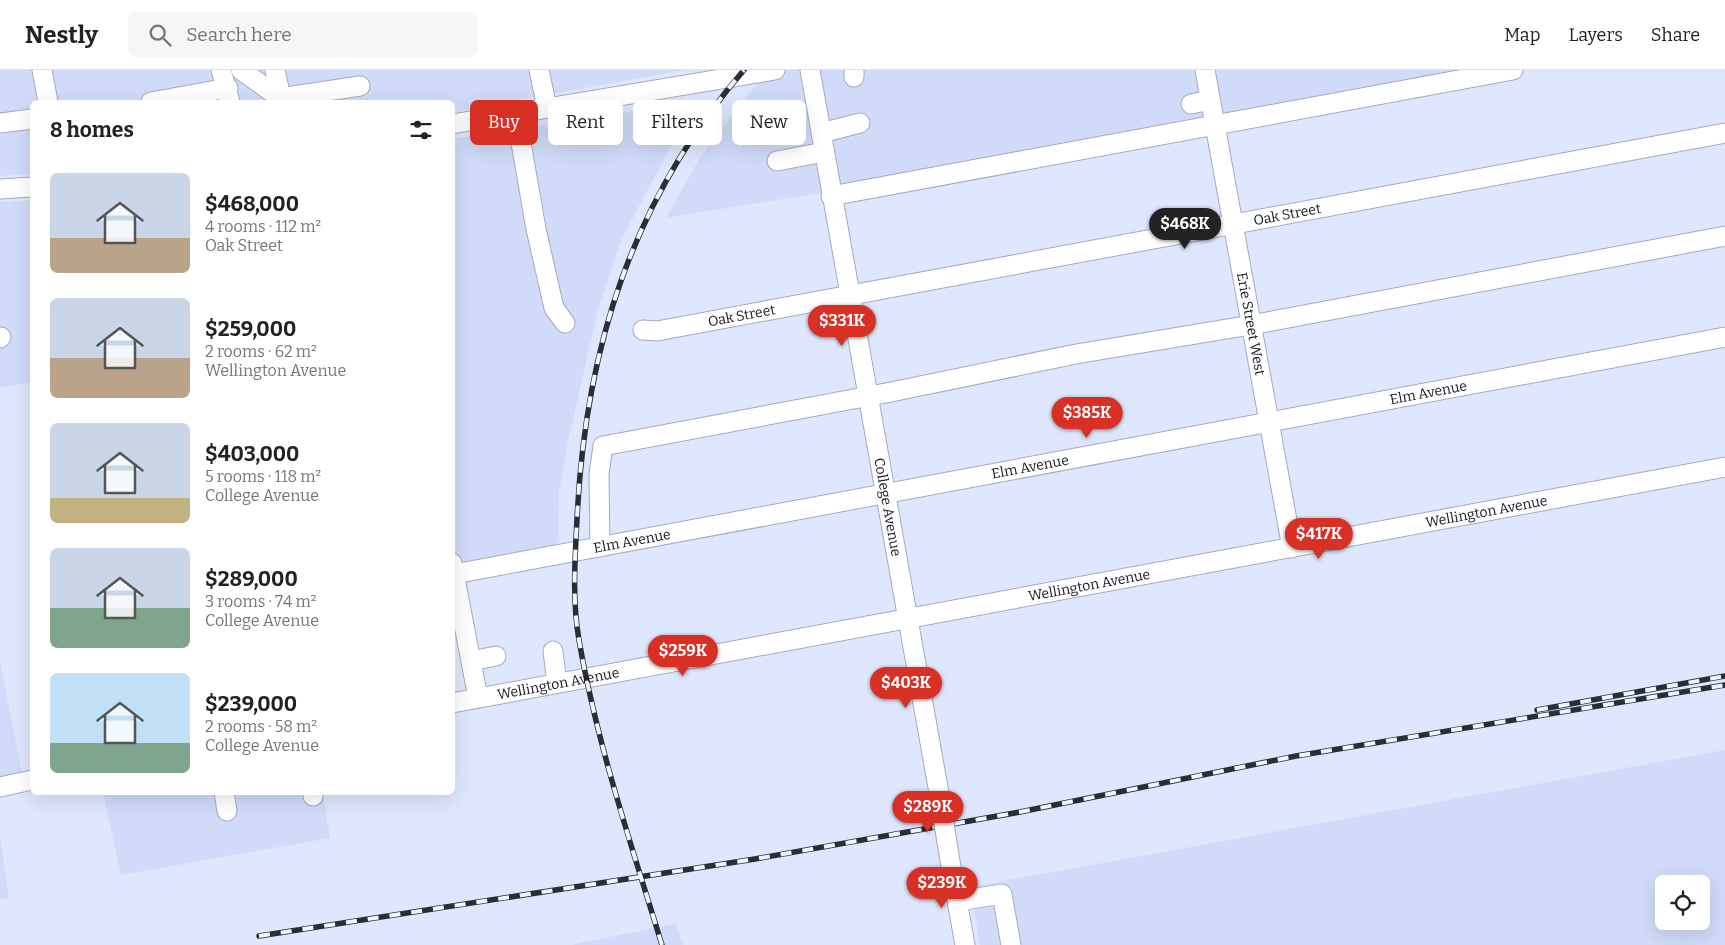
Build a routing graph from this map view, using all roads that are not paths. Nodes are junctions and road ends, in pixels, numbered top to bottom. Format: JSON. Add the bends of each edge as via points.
{"nodes":[{"id":1,"x":42,"y":70,"type":"edge"},
{"id":2,"x":221,"y":70,"type":"edge"},
{"id":3,"x":241,"y":70,"type":"edge"},
{"id":4,"x":275,"y":70,"type":"edge"},
{"id":5,"x":539,"y":70,"type":"edge"},
{"id":6,"x":775,"y":70,"type":"edge"},
{"id":7,"x":810,"y":70,"type":"edge"},
{"id":8,"x":1205,"y":70,"type":"edge"},
{"id":9,"x":1513,"y":70,"type":"edge"},
{"id":10,"x":360,"y":86,"type":"dead end"},
{"id":11,"x":229,"y":95,"type":"edge"},
{"id":12,"x":48,"y":100,"type":"edge"},
{"id":13,"x":173,"y":100,"type":"edge"},
{"id":14,"x":281,"y":100,"type":"edge"},
{"id":15,"x":1210,"y":100,"type":"junction"},
{"id":16,"x":1191,"y":104,"type":"dead end"},
{"id":17,"x":546,"y":108,"type":"junction"},
{"id":18,"x":538,"y":110,"type":"edge"},
{"id":19,"x":30,"y":119,"type":"edge"},
{"id":20,"x":470,"y":121,"type":"edge"},
{"id":21,"x":0,"y":123,"type":"edge"},
{"id":22,"x":860,"y":123,"type":"dead end"},
{"id":23,"x":455,"y":124,"type":"edge"},
{"id":24,"x":1215,"y":124,"type":"junction"},
{"id":25,"x":821,"y":133,"type":"junction"},
{"id":26,"x":1725,"y":133,"type":"edge"},
{"id":27,"x":521,"y":145,"type":"edge"},
{"id":28,"x":824,"y":152,"type":"junction"},
{"id":29,"x":777,"y":161,"type":"dead end"},
{"id":30,"x":30,"y":187,"type":"edge"},
{"id":31,"x":0,"y":189,"type":"edge"},
{"id":32,"x":831,"y":196,"type":"junction"},
{"id":33,"x":1233,"y":224,"type":"junction"},
{"id":34,"x":1725,"y":236,"type":"edge"},
{"id":35,"x":850,"y":296,"type":"junction"},
{"id":36,"x":565,"y":323,"type":"dead end"},
{"id":37,"x":1251,"y":325,"type":"junction"},
{"id":38,"x":643,"y":330,"type":"dead end"},
{"id":39,"x":1725,"y":336,"type":"edge"},
{"id":40,"x":867,"y":395,"type":"junction"},
{"id":41,"x":1269,"y":422,"type":"junction"},
{"id":42,"x":1725,"y":467,"type":"edge"},
{"id":43,"x":885,"y":494,"type":"junction"},
{"id":44,"x":600,"y":547,"type":"junction"},
{"id":45,"x":1292,"y":548,"type":"junction"},
{"id":46,"x":455,"y":568,"type":"edge"},
{"id":47,"x":455,"y":573,"type":"edge"},
{"id":48,"x":907,"y":619,"type":"junction"},
{"id":49,"x":553,"y":651,"type":"dead end"},
{"id":50,"x":496,"y":656,"type":"dead end"},
{"id":51,"x":471,"y":661,"type":"junction"},
{"id":52,"x":558,"y":683,"type":"junction"},
{"id":53,"x":478,"y":698,"type":"junction"},
{"id":54,"x":455,"y":702,"type":"edge"},
{"id":55,"x":30,"y":780,"type":"edge"},
{"id":56,"x":0,"y":786,"type":"edge"},
{"id":57,"x":958,"y":901,"type":"junction"},
{"id":58,"x":966,"y":945,"type":"edge"},
{"id":59,"x":1009,"y":945,"type":"edge"}],
"edges":[{"from":1,"to":12,"type":"street"},
{"from":2,"to":11,"type":"street"},
{"from":3,"to":14,"type":"street"},
{"from":4,"to":14,"type":"street"},
{"from":5,"to":17,"type":"street"},
{"from":6,"to":17,"type":"street"},
{"from":7,"to":25,"type":"street","name":"College Avenue"},
{"from":8,"to":15,"type":"street","name":"Erie Street West"},
{"from":9,"to":24,"type":"street"},
{"from":10,"to":14,"type":"street"},
{"from":11,"to":13,"type":"street"},
{"from":15,"to":16,"type":"street"},
{"from":15,"to":24,"type":"street","name":"Erie Street West"},
{"from":17,"to":18,"type":"street"},
{"from":19,"to":21,"type":"street"},
{"from":20,"to":23,"type":"street"},
{"from":22,"to":25,"type":"street"},
{"from":24,"to":32,"type":"street"},
{"from":24,"to":33,"type":"street","name":"Erie Street West"},
{"from":25,"to":28,"type":"street","name":"College Avenue"},
{"from":26,"to":33,"type":"street","name":"Oak Street"},
{"from":27,"to":36,"type":"street","via":[[554,308]]},
{"from":28,"to":29,"type":"street"},
{"from":28,"to":32,"type":"street","name":"College Avenue"},
{"from":30,"to":31,"type":"street"},
{"from":32,"to":35,"type":"street","name":"College Avenue"},
{"from":33,"to":35,"type":"street","name":"Oak Street"},
{"from":33,"to":37,"type":"street","name":"Erie Street West"},
{"from":34,"to":37,"type":"street"},
{"from":35,"to":38,"type":"street","name":"Oak Street","via":[[657,331]]},
{"from":35,"to":40,"type":"street","name":"College Avenue"},
{"from":37,"to":40,"type":"street","via":[[1076,354]]},
{"from":37,"to":41,"type":"street","name":"Erie Street West"},
{"from":39,"to":41,"type":"street","name":"Elm Avenue"},
{"from":40,"to":43,"type":"street","name":"College Avenue"},
{"from":40,"to":44,"type":"street","via":[[603,446],[599,474]]},
{"from":41,"to":43,"type":"street","name":"Elm Avenue"},
{"from":41,"to":45,"type":"street","name":"Erie Street West"},
{"from":42,"to":45,"type":"street","name":"Wellington Avenue"},
{"from":43,"to":44,"type":"street","name":"Elm Avenue"},
{"from":43,"to":48,"type":"street","name":"College Avenue"},
{"from":44,"to":46,"type":"street","name":"Elm Avenue"},
{"from":45,"to":48,"type":"street","name":"Wellington Avenue"},
{"from":47,"to":51,"type":"street"},
{"from":48,"to":52,"type":"street","name":"Wellington Avenue"},
{"from":48,"to":57,"type":"street","name":"College Avenue","bridge":true},
{"from":49,"to":52,"type":"street"},
{"from":50,"to":51,"type":"street"},
{"from":51,"to":53,"type":"street"},
{"from":52,"to":53,"type":"street","name":"Wellington Avenue"},
{"from":53,"to":54,"type":"street","name":"Wellington Avenue"},
{"from":55,"to":56,"type":"street"},
{"from":57,"to":58,"type":"street","name":"College Avenue"},
{"from":57,"to":59,"type":"street","via":[[1002,894]]}]}
